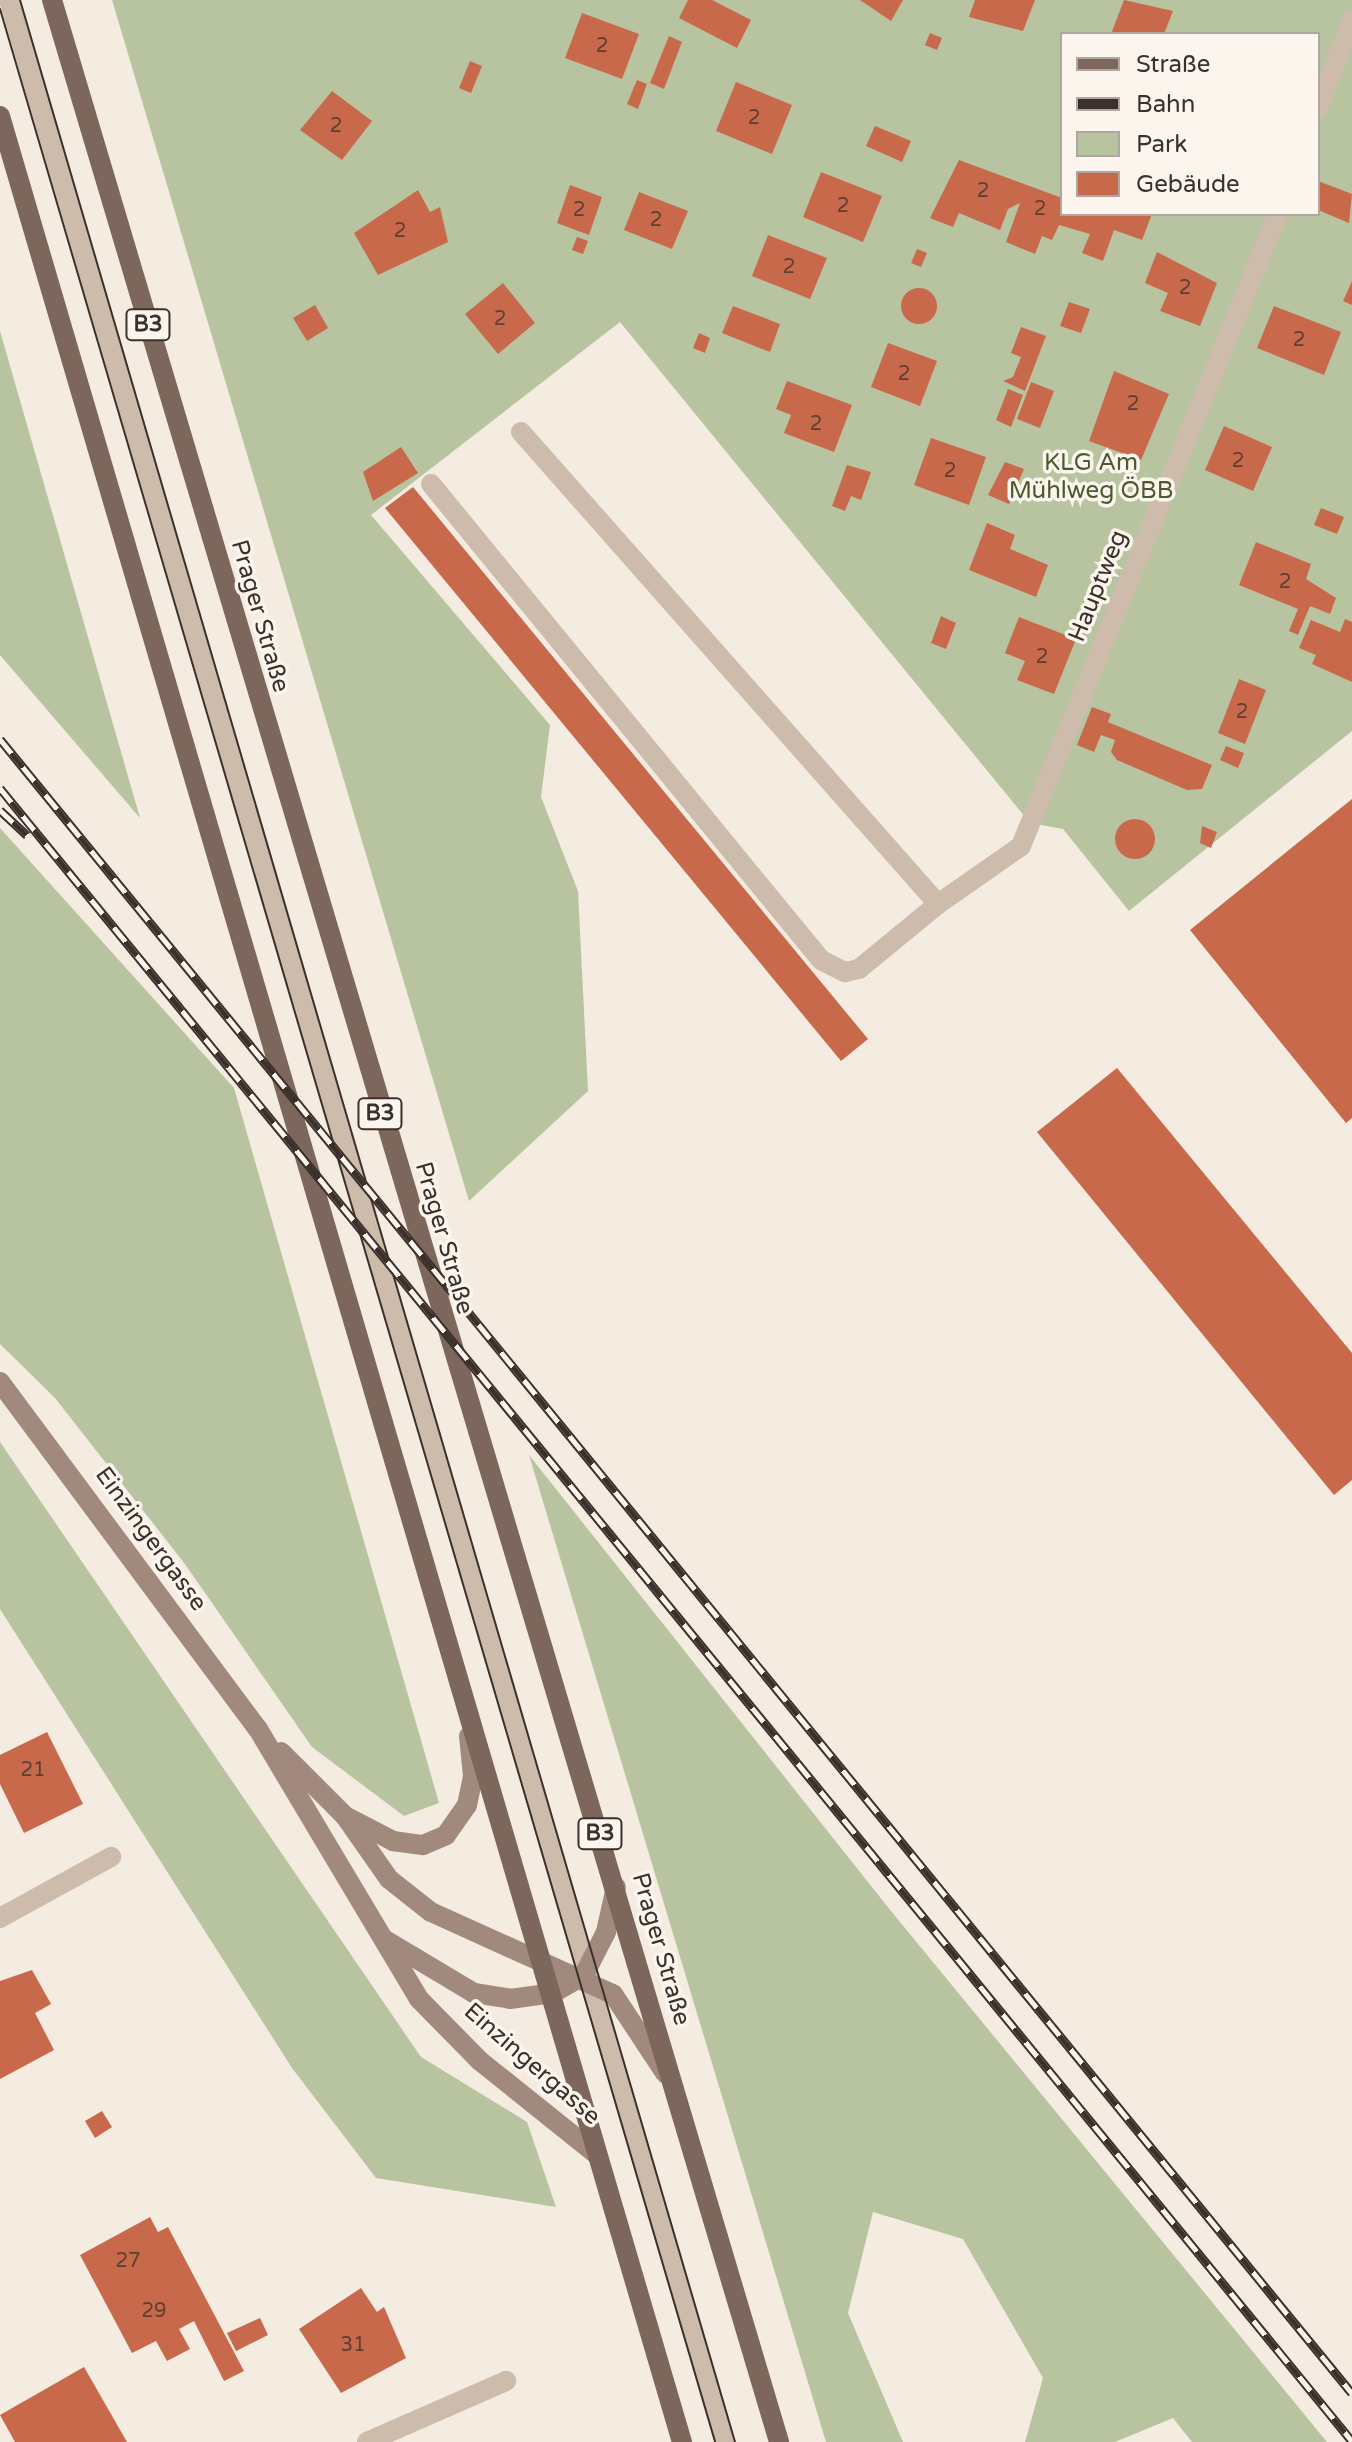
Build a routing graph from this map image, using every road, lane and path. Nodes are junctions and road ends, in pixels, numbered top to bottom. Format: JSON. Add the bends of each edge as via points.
{"nodes":[{"id":1,"x":9,"y":0,"type":"edge"},
{"id":2,"x":52,"y":0,"type":"edge"},
{"id":3,"x":1352,"y":21,"type":"edge"},
{"id":4,"x":1320,"y":103,"type":"edge"},
{"id":5,"x":0,"y":116,"type":"edge"},
{"id":6,"x":1277,"y":216,"type":"edge"},
{"id":7,"x":521,"y":432,"type":"dead end"},
{"id":8,"x":431,"y":484,"type":"dead end"},
{"id":9,"x":938,"y":904,"type":"junction"},
{"id":10,"x":0,"y":1382,"type":"edge"},
{"id":11,"x":467,"y":1712,"type":"junction"},
{"id":12,"x":258,"y":1729,"type":"junction"},
{"id":13,"x":345,"y":1816,"type":"junction"},
{"id":14,"x":111,"y":1857,"type":"dead end"},
{"id":15,"x":616,"y":1885,"type":"junction"},
{"id":16,"x":0,"y":1918,"type":"edge"},
{"id":17,"x":381,"y":1937,"type":"junction"},
{"id":18,"x":545,"y":1964,"type":"junction"},
{"id":19,"x":586,"y":1974,"type":"junction"},
{"id":20,"x":553,"y":1993,"type":"junction"},
{"id":21,"x":676,"y":2094,"type":"junction"},
{"id":22,"x":595,"y":2153,"type":"junction"},
{"id":23,"x":506,"y":2381,"type":"dead end"},
{"id":24,"x":367,"y":2442,"type":"edge"},
{"id":25,"x":682,"y":2442,"type":"edge"},
{"id":26,"x":725,"y":2442,"type":"edge"},
{"id":27,"x":779,"y":2442,"type":"edge"}],
"edges":[{"from":1,"to":19,"type":"street"},
{"from":2,"to":15,"type":"main road","name":"Prager Straße","number":"B3","via":[[516,1576]]},
{"from":3,"to":4,"type":"street"},
{"from":5,"to":11,"type":"main road"},
{"from":6,"to":9,"type":"street","name":"Hauptweg","via":[[1021,846]]},
{"from":7,"to":9,"type":"street"},
{"from":8,"to":9,"type":"street","via":[[821,960],[845,972],[859,969]]},
{"from":10,"to":12,"type":"main road","name":"Einzingergasse"},
{"from":11,"to":13,"type":"main road","name":"Einzingergasse","via":[[473,1776],[467,1805],[446,1835],[423,1845],[393,1841]]},
{"from":11,"to":18,"type":"main road"},
{"from":12,"to":13,"type":"main road","name":"Einzingergasse"},
{"from":12,"to":17,"type":"main road","name":"Einzingergasse"},
{"from":13,"to":18,"type":"main road","name":"Einzingergasse","via":[[389,1879],[431,1912]]},
{"from":14,"to":16,"type":"street"},
{"from":15,"to":19,"type":"main road","via":[[606,1932]]},
{"from":15,"to":21,"type":"main road","name":"Prager Straße","number":"B3"},
{"from":17,"to":20,"type":"main road","name":"Einzingergasse","via":[[474,1993],[510,1999]]},
{"from":17,"to":22,"type":"main road","name":"Einzingergasse","via":[[419,1999],[480,2061]]},
{"from":18,"to":19,"type":"main road","name":"Einzingergasse"},
{"from":18,"to":20,"type":"main road"},
{"from":19,"to":20,"type":"main road","name":"Einzingergasse"},
{"from":19,"to":21,"type":"main road","name":"Einzingergasse","via":[[637,2022]]},
{"from":19,"to":26,"type":"street"},
{"from":20,"to":22,"type":"main road"},
{"from":21,"to":27,"type":"main road","name":"Prager Straße","number":"B3"},
{"from":22,"to":25,"type":"main road"},
{"from":23,"to":24,"type":"street"}]}
